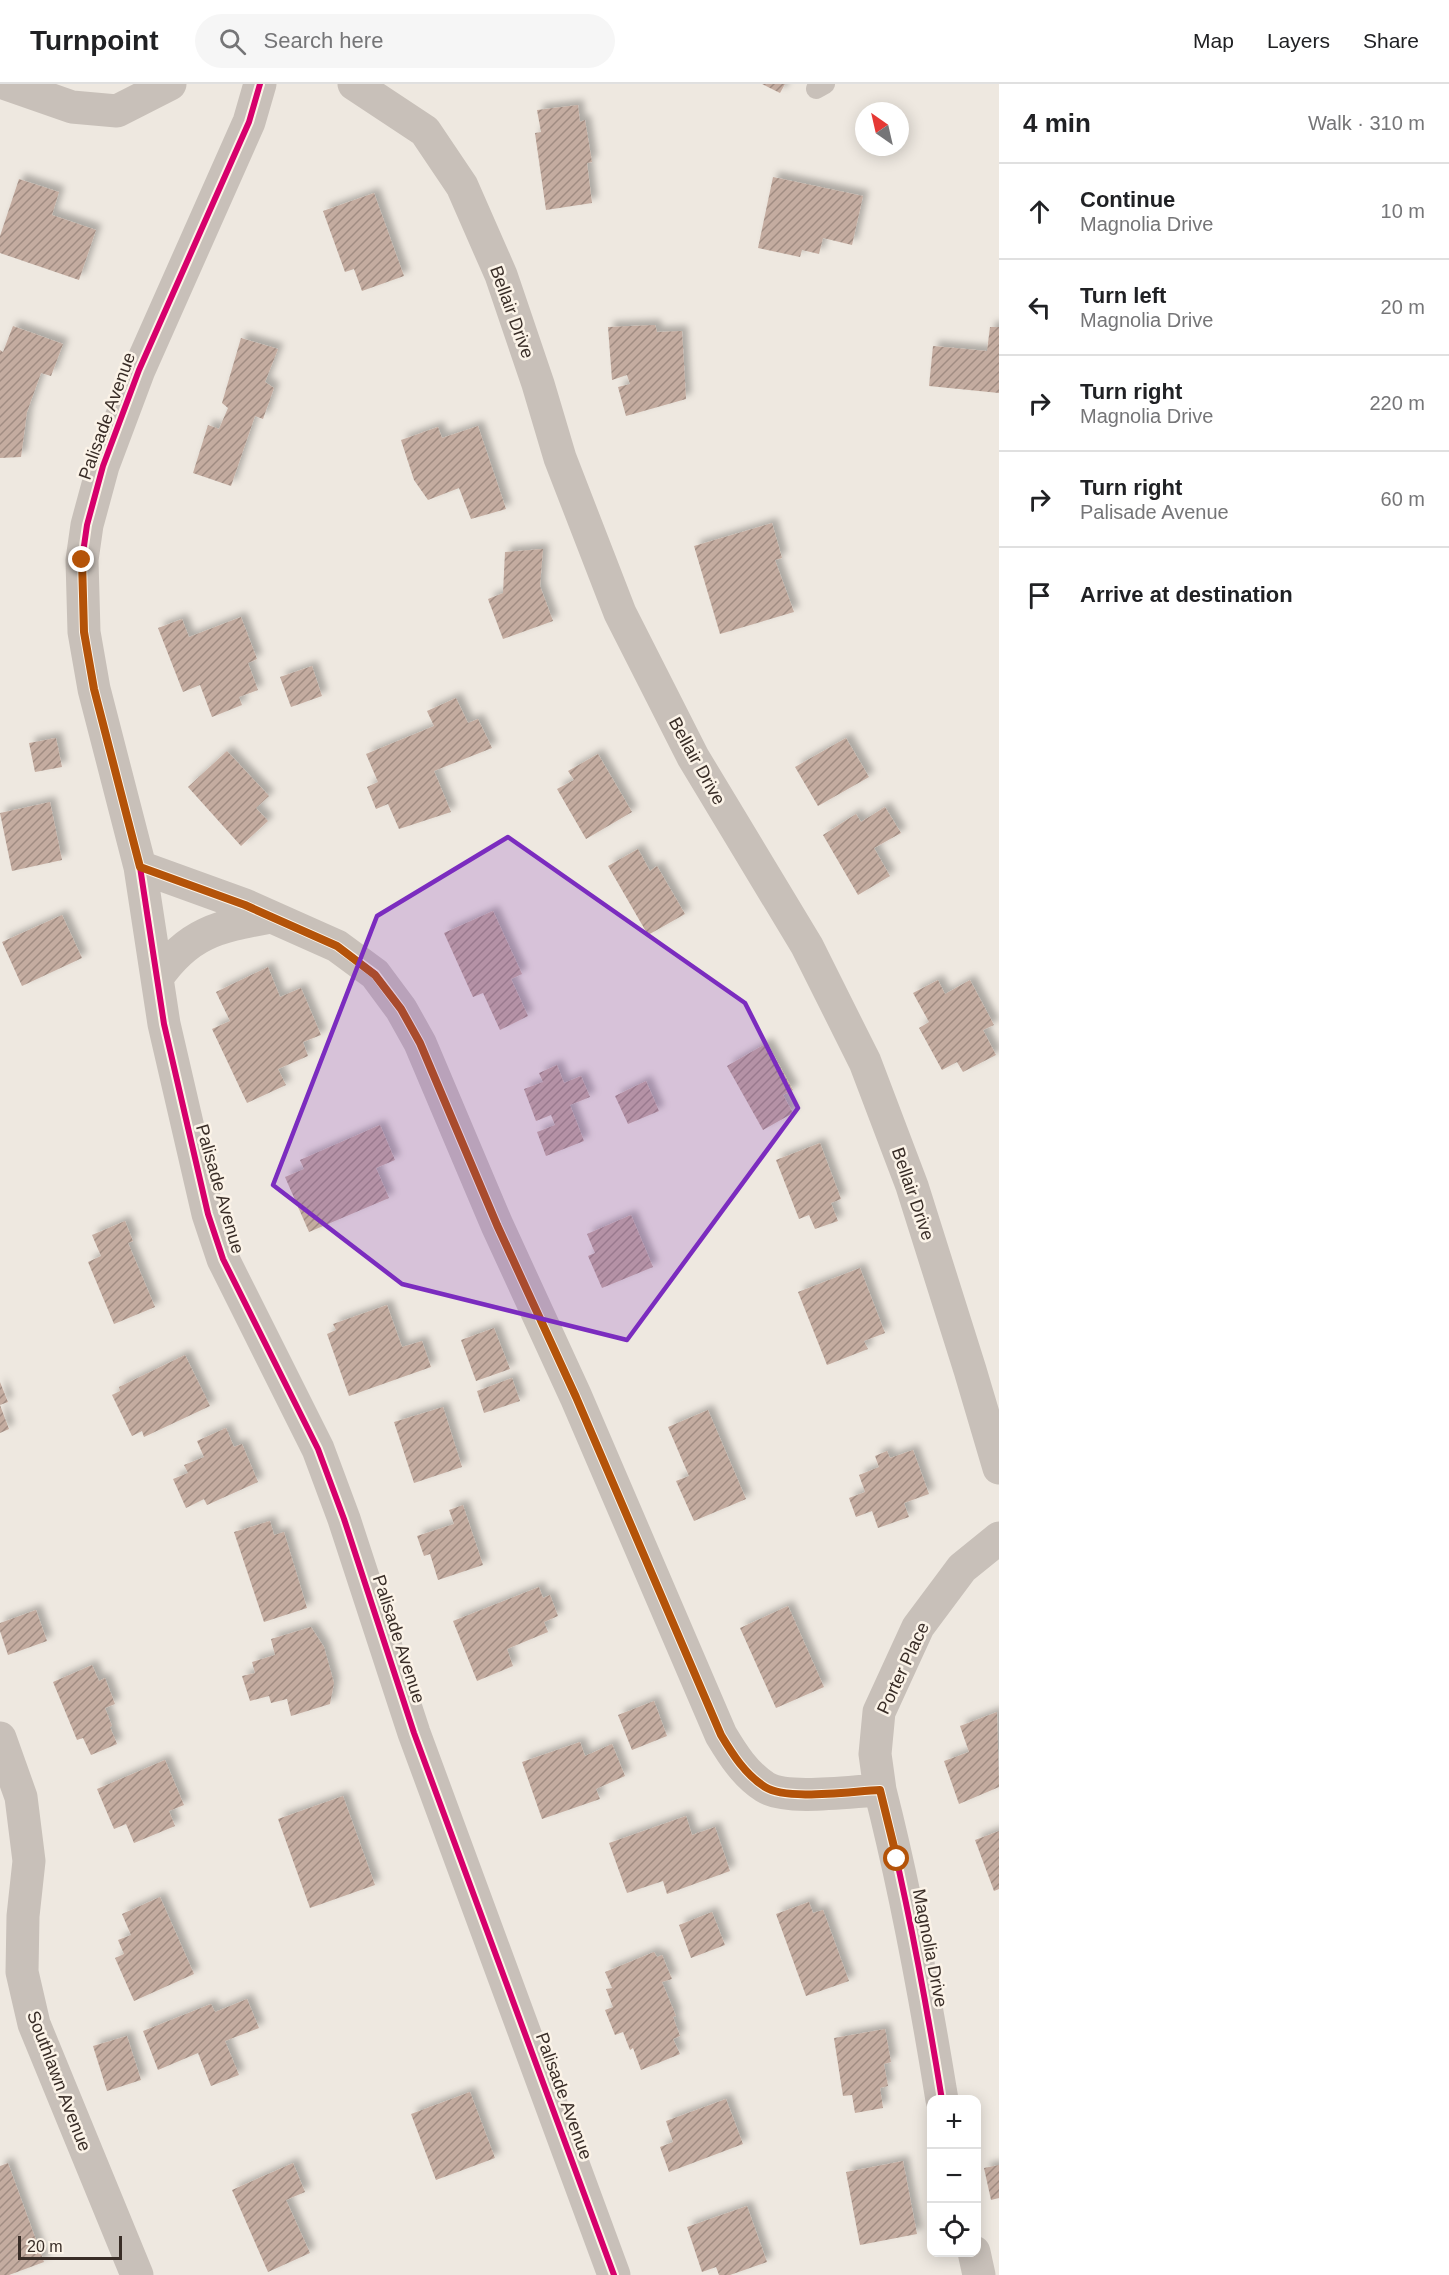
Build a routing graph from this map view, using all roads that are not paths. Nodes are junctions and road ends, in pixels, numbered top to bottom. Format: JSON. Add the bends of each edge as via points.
{"nodes":[{"id":1,"x":6,"y":84,"type":"edge"},
{"id":2,"x":170,"y":84,"type":"edge"},
{"id":3,"x":260,"y":84,"type":"edge"},
{"id":4,"x":354,"y":84,"type":"edge"},
{"id":5,"x":140,"y":867,"type":"junction"},
{"id":6,"x":270,"y":917,"type":"junction"},
{"id":7,"x":157,"y":978,"type":"junction"},
{"id":8,"x":999,"y":1468,"type":"edge"},
{"id":9,"x":999,"y":1538,"type":"edge"},
{"id":10,"x":0,"y":1738,"type":"edge"},
{"id":11,"x":880,"y":1790,"type":"junction"},
{"id":12,"x":941,"y":2095,"type":"edge"},
{"id":13,"x":975,"y":2257,"type":"edge"},
{"id":14,"x":137,"y":2275,"type":"edge"},
{"id":15,"x":614,"y":2275,"type":"edge"},
{"id":16,"x":979,"y":2275,"type":"edge"}],
"edges":[{"from":1,"to":2,"type":"street","via":[[72,107],[117,111]]},
{"from":3,"to":5,"type":"street","name":"Palisade Avenue","via":[[249,122],[139,370],[103,466],[87,525],[82,560],[84,632],[94,689]]},
{"from":4,"to":8,"type":"street","name":"Bellair Drive","via":[[425,131],[462,186],[501,275],[560,458],[620,613],[693,757],[807,946],[865,1062],[912,1186]]},
{"from":5,"to":6,"type":"street"},
{"from":5,"to":7,"type":"street","name":"Palisade Avenue"},
{"from":6,"to":7,"type":"street","via":[[201,935],[172,956]]},
{"from":6,"to":11,"type":"street","via":[[337,946],[375,975],[406,1017],[576,1397],[721,1735],[740,1765],[766,1788],[790,1795]]},
{"from":7,"to":15,"type":"street","name":"Palisade Avenue","via":[[183,1112],[223,1259],[318,1449],[414,1733]]},
{"from":9,"to":11,"type":"street","name":"Porter Place","via":[[962,1568],[918,1627],[879,1712],[875,1754]]},
{"from":10,"to":14,"type":"street","name":"Southlawn Avenue","via":[[21,1797],[29,1861],[22,1972],[34,2024]]},
{"from":11,"to":12,"type":"street","name":"Magnolia Drive","via":[[922,1983]]},
{"from":13,"to":16,"type":"street"}]}
